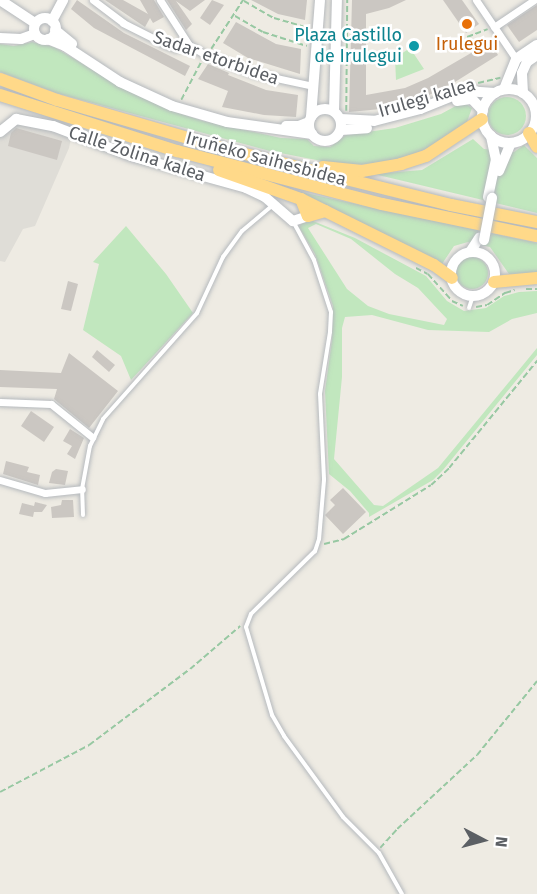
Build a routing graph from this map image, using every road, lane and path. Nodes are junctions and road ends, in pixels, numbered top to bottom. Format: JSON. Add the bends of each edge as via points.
{"nodes":[{"id":1,"x":0,"y":0,"type":"edge"},
{"id":2,"x":13,"y":0,"type":"edge"},
{"id":3,"x":63,"y":0,"type":"edge"},
{"id":4,"x":93,"y":0,"type":"edge"},
{"id":5,"x":160,"y":0,"type":"edge"},
{"id":6,"x":243,"y":0,"type":"edge"},
{"id":7,"x":320,"y":0,"type":"edge"},
{"id":8,"x":338,"y":0,"type":"edge"},
{"id":9,"x":347,"y":0,"type":"edge"},
{"id":10,"x":476,"y":0,"type":"edge"},
{"id":11,"x":534,"y":0,"type":"edge"},
{"id":12,"x":234,"y":15,"type":"junction"},
{"id":13,"x":37,"y":25,"type":"junction"},
{"id":14,"x":494,"y":27,"type":"junction"},
{"id":15,"x":317,"y":29,"type":"junction"},
{"id":16,"x":52,"y":30,"type":"junction"},
{"id":17,"x":467,"y":37,"type":"dead end"},
{"id":18,"x":0,"y":38,"type":"edge"},
{"id":19,"x":189,"y":45,"type":"junction"},
{"id":20,"x":537,"y":45,"type":"edge"},
{"id":21,"x":316,"y":46,"type":"junction"},
{"id":22,"x":537,"y":55,"type":"edge"},
{"id":23,"x":207,"y":56,"type":"junction"},
{"id":24,"x":516,"y":59,"type":"junction"},
{"id":25,"x":509,"y":77,"type":"junction"},
{"id":26,"x":0,"y":79,"type":"edge"},
{"id":27,"x":477,"y":83,"type":"dead end"},
{"id":28,"x":314,"y":86,"type":"junction"},
{"id":29,"x":499,"y":91,"type":"junction"},
{"id":30,"x":0,"y":95,"type":"edge"},
{"id":31,"x":529,"y":96,"type":"edge"},
{"id":32,"x":180,"y":101,"type":"junction"},
{"id":33,"x":482,"y":115,"type":"junction"},
{"id":34,"x":310,"y":119,"type":"junction"},
{"id":35,"x":341,"y":119,"type":"junction"},
{"id":36,"x":536,"y":119,"type":"edge"},
{"id":37,"x":150,"y":128,"type":"junction"},
{"id":38,"x":0,"y":132,"type":"edge"},
{"id":39,"x":529,"y":133,"type":"junction"},
{"id":40,"x":312,"y":134,"type":"junction"},
{"id":41,"x":491,"y":136,"type":"junction"},
{"id":42,"x":134,"y":138,"type":"junction"},
{"id":43,"x":511,"y":143,"type":"junction"},
{"id":44,"x":537,"y":147,"type":"edge"},
{"id":45,"x":490,"y":197,"type":"junction"},
{"id":46,"x":301,"y":199,"type":"junction"},
{"id":47,"x":273,"y":205,"type":"junction"},
{"id":48,"x":325,"y":211,"type":"junction"},
{"id":49,"x":308,"y":216,"type":"junction"},
{"id":50,"x":292,"y":221,"type":"junction"},
{"id":51,"x":537,"y":222,"type":"edge"},
{"id":52,"x":537,"y":236,"type":"edge"},
{"id":53,"x":481,"y":239,"type":"junction"},
{"id":54,"x":470,"y":252,"type":"junction"},
{"id":55,"x":486,"y":256,"type":"junction"},
{"id":56,"x":452,"y":278,"type":"junction"},
{"id":57,"x":537,"y":278,"type":"edge"},
{"id":58,"x":494,"y":282,"type":"junction"},
{"id":59,"x":473,"y":296,"type":"junction"},
{"id":60,"x":470,"y":308,"type":"dead end"},
{"id":61,"x":537,"y":361,"type":"edge"},
{"id":62,"x":0,"y":402,"type":"edge"},
{"id":63,"x":93,"y":437,"type":"junction"},
{"id":64,"x":0,"y":480,"type":"edge"},
{"id":65,"x":82,"y":489,"type":"junction"},
{"id":66,"x":83,"y":515,"type":"dead end"},
{"id":67,"x":317,"y":544,"type":"junction"},
{"id":68,"x":248,"y":619,"type":"junction"},
{"id":69,"x":537,"y":681,"type":"edge"},
{"id":70,"x":0,"y":792,"type":"edge"},
{"id":71,"x":379,"y":853,"type":"junction"},
{"id":72,"x":402,"y":894,"type":"edge"}],
"edges":[{"from":1,"to":13,"type":"street"},
{"from":2,"to":13,"type":"street"},
{"from":3,"to":16,"type":"street"},
{"from":4,"to":19,"type":"street","name":"Sadar etorbidea","via":[[123,23],[165,44],[176,48]]},
{"from":5,"to":19,"type":"street"},
{"from":6,"to":12,"type":"path"},
{"from":6,"to":15,"type":"path","via":[[274,18]]},
{"from":7,"to":15,"type":"street"},
{"from":8,"to":35,"type":"street"},
{"from":9,"to":35,"type":"path","via":[[345,105]]},
{"from":10,"to":14,"type":"street"},
{"from":11,"to":14,"type":"street"},
{"from":12,"to":21,"type":"path","via":[[247,25],[282,39]]},
{"from":12,"to":23,"type":"path"},
{"from":13,"to":16,"type":"street"},
{"from":13,"to":16,"type":"street","via":[[41,39]]},
{"from":13,"to":18,"type":"street","via":[[21,39]]},
{"from":14,"to":17,"type":"path"},
{"from":14,"to":24,"type":"street"},
{"from":15,"to":21,"type":"street"},
{"from":16,"to":32,"type":"street","via":[[119,74]]},
{"from":16,"to":40,"type":"street","via":[[64,46],[120,82],[172,105],[227,122]]},
{"from":19,"to":23,"type":"street","name":"Sadar etorbidea"},
{"from":20,"to":24,"type":"street"},
{"from":21,"to":28,"type":"street"},
{"from":22,"to":31,"type":"street","via":[[527,62],[522,73]]},
{"from":23,"to":28,"type":"street","name":"Sadar etorbidea","via":[[254,73]]},
{"from":23,"to":32,"type":"path","via":[[197,66]]},
{"from":24,"to":25,"type":"street"},
{"from":25,"to":27,"type":"path","name":"Irulegi kalea"},
{"from":25,"to":29,"type":"street"},
{"from":26,"to":37,"type":"highway","name":"Iruñeko saihesbidea"},
{"from":28,"to":34,"type":"street"},
{"from":29,"to":31,"type":"street"},
{"from":29,"to":33,"type":"street","via":[[489,98]]},
{"from":29,"to":35,"type":"street","name":"Irulegi kalea","via":[[465,91],[420,109],[374,121]]},
{"from":30,"to":42,"type":"highway","name":"Iruñeko saihesbidea"},
{"from":31,"to":36,"type":"street"},
{"from":32,"to":34,"type":"street","via":[[262,123],[299,126]]},
{"from":33,"to":35,"type":"street","name":"Irulegi kalea","via":[[478,103],[466,98],[405,121]]},
{"from":33,"to":37,"type":"highway","via":[[426,156],[362,171],[313,166]]},
{"from":33,"to":41,"type":"street"},
{"from":34,"to":35,"type":"street","via":[[324,108]]},
{"from":34,"to":40,"type":"street"},
{"from":35,"to":40,"type":"street","via":[[330,141]]},
{"from":36,"to":39,"type":"street"},
{"from":37,"to":51,"type":"highway","name":"Iruñeko saihesbidea","via":[[350,181]]},
{"from":38,"to":47,"type":"street","name":"Calle Zolina kalea","via":[[16,119],[53,126],[130,156],[246,188]]},
{"from":39,"to":43,"type":"street"},
{"from":39,"to":44,"type":"highway"},
{"from":41,"to":43,"type":"street"},
{"from":41,"to":45,"type":"street","via":[[496,160]]},
{"from":42,"to":46,"type":"highway","via":[[148,148]]},
{"from":42,"to":52,"type":"highway","name":"Iruñeko saihesbidea","via":[[382,204]]},
{"from":43,"to":45,"type":"street"},
{"from":45,"to":53,"type":"street"},
{"from":46,"to":48,"type":"highway"},
{"from":46,"to":49,"type":"highway"},
{"from":47,"to":50,"type":"street","name":"Calle Zolina kalea"},
{"from":47,"to":63,"type":"lane","via":[[242,231],[223,257],[196,313],[103,419]]},
{"from":48,"to":49,"type":"highway"},
{"from":48,"to":56,"type":"highway","via":[[434,265]]},
{"from":49,"to":50,"type":"street"},
{"from":50,"to":67,"type":"lane","via":[[314,260],[330,312],[320,394],[324,480]]},
{"from":53,"to":54,"type":"street"},
{"from":53,"to":55,"type":"street"},
{"from":54,"to":55,"type":"street"},
{"from":54,"to":56,"type":"street","via":[[458,258]]},
{"from":55,"to":58,"type":"street","via":[[494,265]]},
{"from":56,"to":59,"type":"street","via":[[457,288]]},
{"from":57,"to":58,"type":"highway"},
{"from":58,"to":59,"type":"street","via":[[482,294]]},
{"from":59,"to":60,"type":"lane"},
{"from":61,"to":67,"type":"path","via":[[431,485],[344,538]]},
{"from":62,"to":63,"type":"street","via":[[51,404]]},
{"from":63,"to":65,"type":"lane"},
{"from":64,"to":65,"type":"street","via":[[45,493]]},
{"from":65,"to":66,"type":"lane"},
{"from":67,"to":68,"type":"lane","via":[[306,561]]},
{"from":68,"to":70,"type":"path","via":[[89,746]]},
{"from":68,"to":71,"type":"lane","via":[[249,637],[272,715],[344,817]]},
{"from":69,"to":71,"type":"path","via":[[477,755],[397,829]]},
{"from":71,"to":72,"type":"lane"}]}
